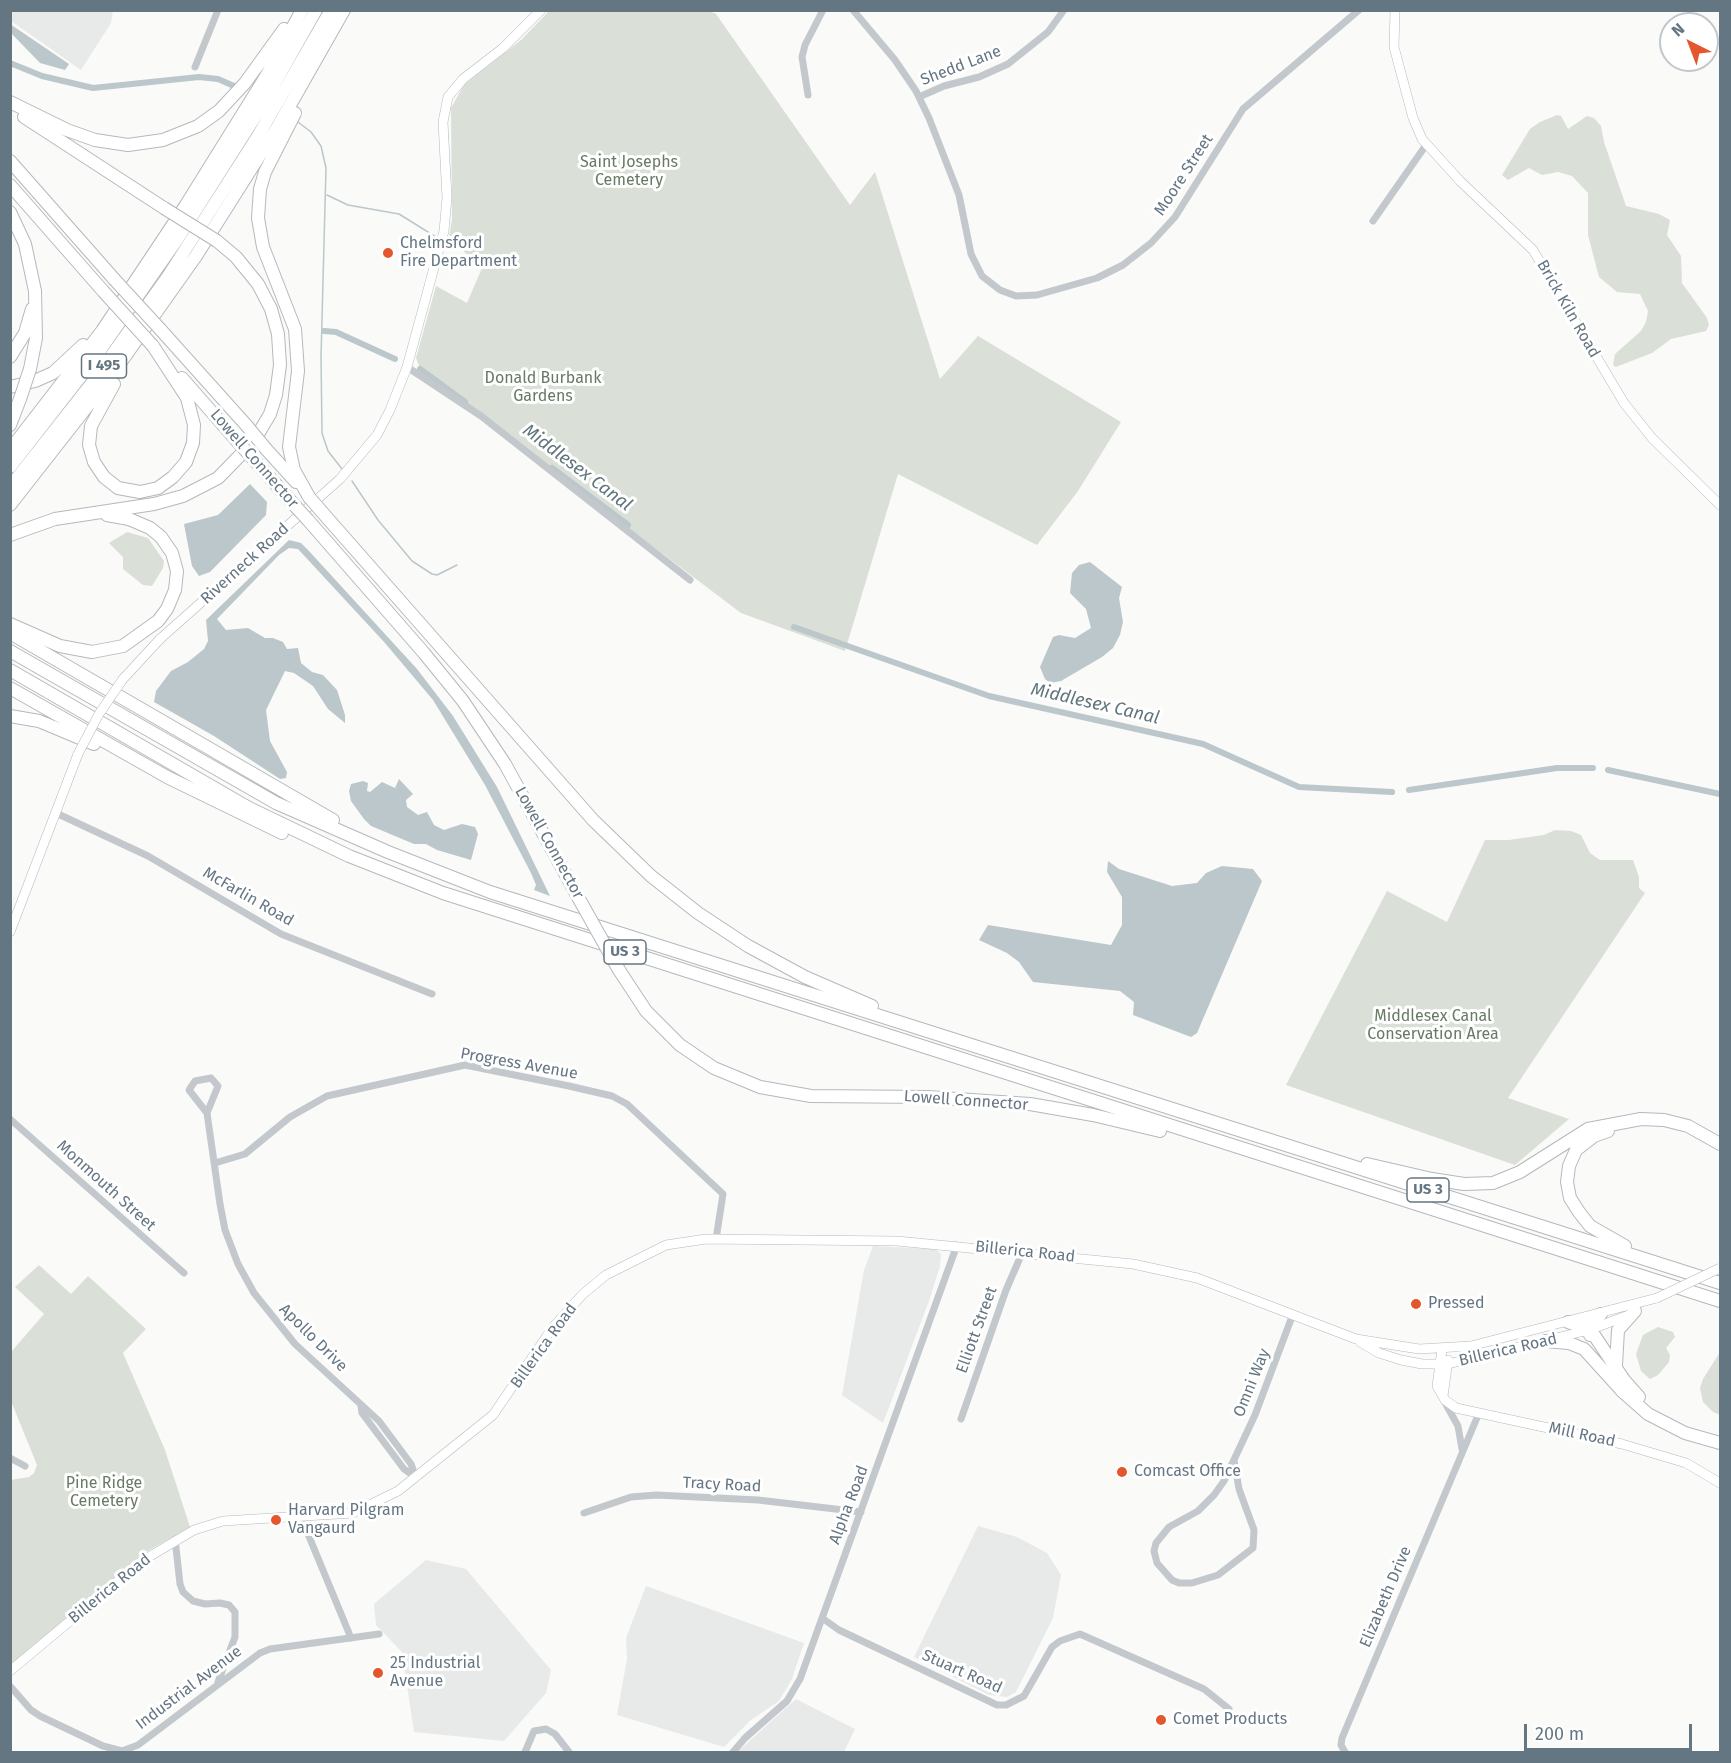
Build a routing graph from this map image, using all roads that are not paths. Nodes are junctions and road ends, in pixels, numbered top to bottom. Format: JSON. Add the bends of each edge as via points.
{"nodes":[{"id":1,"x":218,"y":10,"type":"edge"},
{"id":2,"x":296,"y":10,"type":"edge"},
{"id":3,"x":302,"y":10,"type":"edge"},
{"id":4,"x":316,"y":10,"type":"edge"},
{"id":5,"x":330,"y":10,"type":"edge"},
{"id":6,"x":345,"y":10,"type":"edge"},
{"id":7,"x":541,"y":10,"type":"edge"},
{"id":8,"x":823,"y":10,"type":"edge"},
{"id":9,"x":853,"y":10,"type":"edge"},
{"id":10,"x":1064,"y":10,"type":"edge"},
{"id":11,"x":1359,"y":10,"type":"edge"},
{"id":12,"x":1395,"y":10,"type":"edge"},
{"id":13,"x":195,"y":67,"type":"dead end"},
{"id":14,"x":808,"y":95,"type":"dead end"},
{"id":15,"x":919,"y":97,"type":"junction"},
{"id":16,"x":10,"y":102,"type":"edge"},
{"id":17,"x":10,"y":108,"type":"edge"},
{"id":18,"x":1426,"y":146,"type":"junction"},
{"id":19,"x":10,"y":161,"type":"edge"},
{"id":20,"x":10,"y":185,"type":"edge"},
{"id":21,"x":10,"y":212,"type":"edge"},
{"id":22,"x":1373,"y":221,"type":"dead end"},
{"id":23,"x":147,"y":264,"type":"junction"},
{"id":24,"x":32,"y":272,"type":"junction"},
{"id":25,"x":162,"y":307,"type":"junction"},
{"id":26,"x":153,"y":346,"type":"junction"},
{"id":27,"x":10,"y":357,"type":"edge"},
{"id":28,"x":407,"y":367,"type":"junction"},
{"id":29,"x":10,"y":387,"type":"edge"},
{"id":30,"x":10,"y":424,"type":"edge"},
{"id":31,"x":10,"y":450,"type":"edge"},
{"id":32,"x":10,"y":467,"type":"edge"},
{"id":33,"x":10,"y":487,"type":"edge"},
{"id":34,"x":309,"y":497,"type":"junction"},
{"id":35,"x":10,"y":505,"type":"edge"},
{"id":36,"x":1720,"y":505,"type":"edge"},
{"id":37,"x":82,"y":514,"type":"junction"},
{"id":38,"x":10,"y":535,"type":"edge"},
{"id":39,"x":690,"y":580,"type":"dead end"},
{"id":40,"x":10,"y":624,"type":"edge"},
{"id":41,"x":10,"y":633,"type":"edge"},
{"id":42,"x":10,"y":651,"type":"edge"},
{"id":43,"x":10,"y":670,"type":"edge"},
{"id":44,"x":10,"y":688,"type":"edge"},
{"id":45,"x":10,"y":716,"type":"edge"},
{"id":46,"x":185,"y":787,"type":"junction"},
{"id":47,"x":56,"y":813,"type":"junction"},
{"id":48,"x":388,"y":852,"type":"junction"},
{"id":49,"x":424,"y":886,"type":"junction"},
{"id":50,"x":10,"y":932,"type":"edge"},
{"id":51,"x":432,"y":994,"type":"dead end"},
{"id":52,"x":962,"y":1042,"type":"junction"},
{"id":53,"x":207,"y":1113,"type":"junction"},
{"id":54,"x":10,"y":1119,"type":"edge"},
{"id":55,"x":1270,"y":1141,"type":"junction"},
{"id":56,"x":1720,"y":1144,"type":"edge"},
{"id":57,"x":1720,"y":1154,"type":"edge"},
{"id":58,"x":1271,"y":1159,"type":"junction"},
{"id":59,"x":215,"y":1163,"type":"junction"},
{"id":60,"x":716,"y":1239,"type":"junction"},
{"id":61,"x":957,"y":1245,"type":"junction"},
{"id":62,"x":1023,"y":1251,"type":"junction"},
{"id":63,"x":1664,"y":1265,"type":"junction"},
{"id":64,"x":1720,"y":1269,"type":"edge"},
{"id":65,"x":184,"y":1273,"type":"dead end"},
{"id":66,"x":1720,"y":1283,"type":"edge"},
{"id":67,"x":1657,"y":1298,"type":"junction"},
{"id":68,"x":1720,"y":1303,"type":"edge"},
{"id":69,"x":1635,"y":1311,"type":"junction"},
{"id":70,"x":1293,"y":1314,"type":"junction"},
{"id":71,"x":1601,"y":1314,"type":"junction"},
{"id":72,"x":1568,"y":1322,"type":"junction"},
{"id":73,"x":1589,"y":1330,"type":"junction"},
{"id":74,"x":1356,"y":1339,"type":"junction"},
{"id":75,"x":1545,"y":1341,"type":"junction"},
{"id":76,"x":1446,"y":1349,"type":"junction"},
{"id":77,"x":1443,"y":1364,"type":"junction"},
{"id":78,"x":1604,"y":1370,"type":"junction"},
{"id":79,"x":1618,"y":1372,"type":"junction"},
{"id":80,"x":1443,"y":1396,"type":"junction"},
{"id":81,"x":1479,"y":1413,"type":"junction"},
{"id":82,"x":962,"y":1419,"type":"dead end"},
{"id":83,"x":1720,"y":1436,"type":"edge"},
{"id":84,"x":1720,"y":1443,"type":"edge"},
{"id":85,"x":1462,"y":1452,"type":"junction"},
{"id":86,"x":10,"y":1458,"type":"edge"},
{"id":87,"x":1234,"y":1460,"type":"junction"},
{"id":88,"x":25,"y":1466,"type":"dead end"},
{"id":89,"x":416,"y":1478,"type":"junction"},
{"id":90,"x":1720,"y":1483,"type":"edge"},
{"id":91,"x":861,"y":1512,"type":"junction"},
{"id":92,"x":584,"y":1513,"type":"dead end"},
{"id":93,"x":301,"y":1516,"type":"junction"},
{"id":94,"x":175,"y":1539,"type":"junction"},
{"id":95,"x":822,"y":1618,"type":"junction"},
{"id":96,"x":379,"y":1634,"type":"dead end"},
{"id":97,"x":351,"y":1638,"type":"junction"},
{"id":98,"x":10,"y":1671,"type":"edge"},
{"id":99,"x":218,"y":1682,"type":"junction"},
{"id":100,"x":10,"y":1686,"type":"edge"},
{"id":101,"x":1229,"y":1709,"type":"dead end"},
{"id":102,"x":124,"y":1752,"type":"edge"},
{"id":103,"x":525,"y":1752,"type":"edge"},
{"id":104,"x":569,"y":1752,"type":"edge"},
{"id":105,"x":733,"y":1752,"type":"edge"},
{"id":106,"x":1345,"y":1752,"type":"edge"}],
"edges":[{"from":1,"to":13,"type":"street"},
{"from":2,"to":16,"type":"highway","via":[[255,71],[226,104],[205,122],[172,138],[136,145],[103,142],[67,130]]},
{"from":3,"to":23,"type":"highway","via":[[229,137]]},
{"from":4,"to":32,"type":"highway","number":"I 495","via":[[260,109],[178,238],[91,363]]},
{"from":5,"to":33,"type":"highway","number":"I 495","via":[[258,136],[186,250],[110,358]]},
{"from":6,"to":25,"type":"highway","via":[[250,171]]},
{"from":6,"to":34,"type":"highway","via":[[268,164],[258,203],[261,240],[291,312],[297,338],[297,379],[288,440],[294,470]]},
{"from":7,"to":28,"type":"main road","name":"Riverneck Road","via":[[448,97],[443,122],[447,198],[444,231]]},
{"from":8,"to":14,"type":"street","via":[[802,57]]},
{"from":9,"to":15,"type":"street","name":"Moore Street","via":[[895,60]]},
{"from":10,"to":15,"type":"street","name":"Shedd Lane","via":[[1048,32],[1008,64]]},
{"from":11,"to":15,"type":"street","name":"Moore Street","via":[[1243,109],[1175,217],[1151,243],[1123,265],[1097,278],[1037,295],[1016,296],[982,276],[971,254],[959,195],[945,154]]},
{"from":12,"to":18,"type":"main road","name":"Brick Kiln Road","via":[[1394,46],[1413,118]]},
{"from":17,"to":37,"type":"highway","bridge":true,"via":[[217,242],[250,272],[273,315],[280,365],[276,395],[260,432],[241,456],[202,488],[163,503]]},
{"from":18,"to":22,"type":"street"},
{"from":18,"to":36,"type":"main road","name":"Brick Kiln Road","via":[[1533,250],[1624,403],[1652,438]]},
{"from":19,"to":34,"type":"highway","name":"Lowell Connector","bridge":true},
{"from":20,"to":26,"type":"highway","name":"Lowell Connector","bridge":true},
{"from":21,"to":24,"type":"highway","via":[[25,244]]},
{"from":23,"to":29,"type":"highway","via":[[70,360],[47,376]]},
{"from":23,"to":31,"type":"highway","via":[[102,331]]},
{"from":24,"to":27,"type":"highway","via":[[30,317],[22,340]]},
{"from":24,"to":30,"type":"highway","bridge":true,"via":[[37,327],[30,369]]},
{"from":25,"to":26,"type":"highway","via":[[97,413],[90,432],[90,451],[96,468],[108,482],[128,491],[146,492],[169,481],[182,467],[193,443],[189,402]]},
{"from":25,"to":35,"type":"highway"},
{"from":26,"to":58,"type":"highway","name":"Lowell Connector","bridge":true,"via":[[424,652],[469,710],[505,764],[619,970],[646,1011],[671,1037],[714,1068],[760,1087],[812,1096],[928,1097],[1039,1106],[1103,1117]]},
{"from":28,"to":39,"type":"street","via":[[481,417]]},
{"from":28,"to":47,"type":"main road","name":"Riverneck Road","bridge":true,"via":[[384,422],[356,463],[160,639],[123,679],[78,754]]},
{"from":34,"to":52,"type":"highway","name":"Lowell Connector","bridge":true,"via":[[593,820],[667,890],[724,931],[785,967]]},
{"from":37,"to":38,"type":"highway","via":[[44,521]]},
{"from":37,"to":40,"type":"highway","via":[[129,519],[161,537],[172,553],[177,571],[167,609],[135,639],[99,652],[69,648]]},
{"from":41,"to":48,"type":"highway"},
{"from":42,"to":48,"type":"highway","number":"US 3","via":[[259,794]]},
{"from":43,"to":49,"type":"highway","number":"US 3","via":[[249,808],[349,856]]},
{"from":44,"to":46,"type":"highway"},
{"from":45,"to":46,"type":"highway","via":[[54,726]]},
{"from":46,"to":49,"type":"highway","via":[[318,850]]},
{"from":47,"to":50,"type":"main road","name":"Riverneck Road"},
{"from":47,"to":51,"type":"street","name":"McFarlin Road","via":[[148,855],[281,934]]},
{"from":48,"to":52,"type":"highway","number":"US 3","via":[[490,892]]},
{"from":49,"to":58,"type":"highway","number":"US 3"},
{"from":52,"to":55,"type":"highway","number":"US 3"},
{"from":53,"to":53,"type":"street","name":"Apollo Drive","via":[[218,1086],[211,1078],[195,1081],[189,1090]]},
{"from":53,"to":59,"type":"street","name":"Apollo Drive"},
{"from":54,"to":65,"type":"street","name":"Monmouth Street"},
{"from":55,"to":56,"type":"highway","via":[[1432,1179],[1479,1184],[1520,1172],[1588,1129],[1622,1121],[1673,1121],[1701,1131]]},
{"from":55,"to":63,"type":"highway","number":"US 3"},
{"from":57,"to":63,"type":"highway","via":[[1680,1130],[1638,1126],[1594,1136],[1581,1144],[1572,1157],[1567,1182],[1570,1198],[1590,1226]]},
{"from":58,"to":68,"type":"highway","number":"US 3"},
{"from":59,"to":60,"type":"street","name":"Progress Avenue","via":[[245,1154],[290,1117],[327,1096],[465,1065],[585,1089],[627,1104],[723,1194]]},
{"from":59,"to":89,"type":"street","name":"Apollo Drive","via":[[225,1230],[254,1293],[296,1344],[361,1406],[362,1413],[404,1469]]},
{"from":60,"to":61,"type":"main road","name":"Billerica Road"},
{"from":60,"to":89,"type":"main road","name":"Billerica Road","via":[[666,1245],[606,1275],[553,1327],[493,1415]]},
{"from":61,"to":62,"type":"main road","name":"Billerica Road"},
{"from":61,"to":91,"type":"street","name":"Alpha Road"},
{"from":62,"to":70,"type":"main road","name":"Billerica Road","via":[[1149,1266],[1197,1278]]},
{"from":62,"to":82,"type":"street","name":"Elliott Street","via":[[1002,1300]]},
{"from":63,"to":66,"type":"highway","number":"US 3"},
{"from":64,"to":67,"type":"main road","name":"Billerica Road","bridge":true},
{"from":67,"to":69,"type":"main road","name":"Billerica Road"},
{"from":67,"to":71,"type":"main road","name":"Billerica Road"},
{"from":69,"to":73,"type":"main road","name":"Billerica Road"},
{"from":69,"to":79,"type":"highway","via":[[1618,1330]]},
{"from":70,"to":74,"type":"main road","name":"Billerica Road"},
{"from":70,"to":87,"type":"street","name":"Omni Way"},
{"from":71,"to":72,"type":"main road","name":"Billerica Road"},
{"from":71,"to":73,"type":"highway"},
{"from":72,"to":73,"type":"highway"},
{"from":72,"to":76,"type":"main road","name":"Billerica Road"},
{"from":73,"to":75,"type":"main road","name":"Billerica Road"},
{"from":73,"to":78,"type":"highway"},
{"from":73,"to":79,"type":"highway"},
{"from":74,"to":76,"type":"main road","name":"Billerica Road","via":[[1399,1347]]},
{"from":74,"to":77,"type":"main road","name":"Billerica Road","via":[[1389,1357]]},
{"from":75,"to":77,"type":"main road","name":"Billerica Road"},
{"from":75,"to":78,"type":"highway","via":[[1577,1346],[1591,1354]]},
{"from":76,"to":77,"type":"main road"},
{"from":77,"to":80,"type":"main road","via":[[1437,1386]]},
{"from":78,"to":84,"type":"highway","via":[[1648,1414],[1684,1433]]},
{"from":79,"to":83,"type":"highway","via":[[1653,1409],[1691,1428]]},
{"from":80,"to":81,"type":"main road","name":"Mill Road","via":[[1456,1408]]},
{"from":80,"to":85,"type":"street","via":[[1460,1432]]},
{"from":81,"to":85,"type":"street","name":"Elizabeth Drive"},
{"from":81,"to":90,"type":"main road","name":"Mill Road","via":[[1622,1444],[1691,1464]]},
{"from":85,"to":106,"type":"street","name":"Elizabeth Drive","via":[[1342,1738]]},
{"from":86,"to":88,"type":"street"},
{"from":87,"to":87,"type":"street","name":"Omni Way","via":[[1214,1496],[1160,1535],[1154,1551],[1157,1563],[1172,1580],[1192,1583],[1218,1575],[1253,1548],[1254,1530],[1239,1489]]},
{"from":89,"to":93,"type":"main road","name":"Billerica Road","via":[[353,1513]]},
{"from":91,"to":92,"type":"street","name":"Tracy Road","via":[[758,1500],[656,1495],[631,1497]]},
{"from":91,"to":95,"type":"street","name":"Alpha Road"},
{"from":93,"to":94,"type":"main road","name":"Billerica Road","via":[[223,1521]]},
{"from":93,"to":97,"type":"street"},
{"from":94,"to":98,"type":"main road","name":"Billerica Road","via":[[142,1561]]},
{"from":94,"to":99,"type":"street","via":[[183,1592],[194,1601],[229,1605],[235,1612],[235,1636]]},
{"from":95,"to":101,"type":"street","name":"Stuart Road","via":[[839,1630],[997,1704],[1006,1705],[1024,1696],[1052,1647],[1080,1634],[1204,1689]]},
{"from":95,"to":105,"type":"street","name":"Alpha Road","via":[[793,1692]]},
{"from":96,"to":97,"type":"street","name":"Industrial Avenue"},
{"from":97,"to":99,"type":"street","name":"Industrial Avenue","via":[[270,1649]]},
{"from":99,"to":102,"type":"street","name":"Industrial Avenue"},
{"from":100,"to":102,"type":"street","name":"Industrial Avenue","via":[[40,1716]]},
{"from":103,"to":104,"type":"street","via":[[534,1731],[546,1729]]}]}
